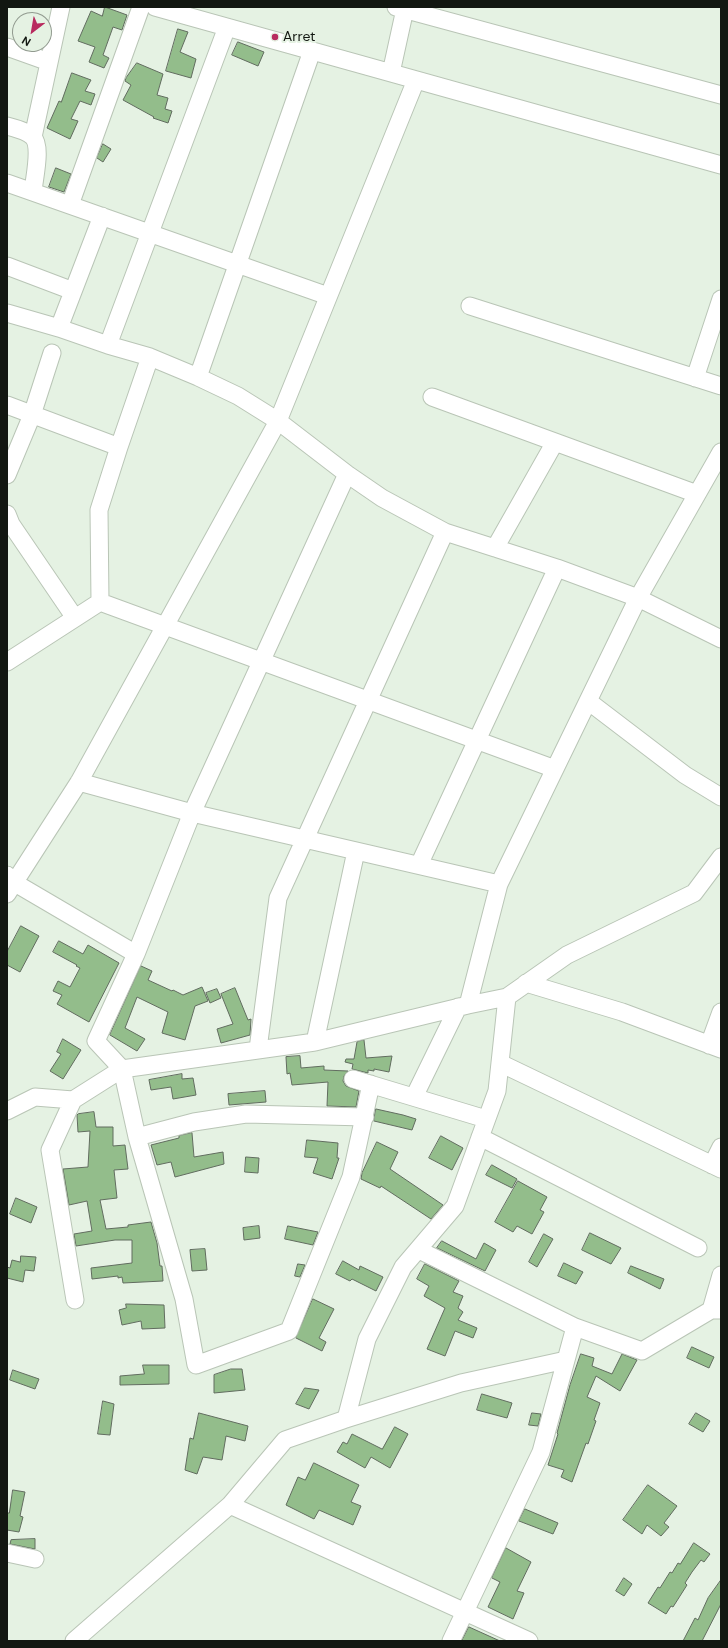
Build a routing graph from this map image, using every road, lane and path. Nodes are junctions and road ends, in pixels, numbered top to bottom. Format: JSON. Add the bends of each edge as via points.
{"nodes":[{"id":1,"x":61,"y":7,"type":"edge"},
{"id":2,"x":141,"y":7,"type":"edge"},
{"id":3,"x":155,"y":7,"type":"edge"},
{"id":4,"x":400,"y":8,"type":"edge"},
{"id":5,"x":227,"y":27,"type":"junction"},
{"id":6,"x":7,"y":47,"type":"edge"},
{"id":7,"x":312,"y":51,"type":"junction"},
{"id":8,"x":49,"y":62,"type":"junction"},
{"id":9,"x":391,"y":73,"type":"junction"},
{"id":10,"x":416,"y":80,"type":"junction"},
{"id":11,"x":721,"y":95,"type":"edge"},
{"id":12,"x":7,"y":126,"type":"edge"},
{"id":13,"x":33,"y":137,"type":"junction"},
{"id":14,"x":721,"y":166,"type":"edge"},
{"id":15,"x":7,"y":183,"type":"edge"},
{"id":16,"x":33,"y":192,"type":"junction"},
{"id":17,"x":70,"y":205,"type":"junction"},
{"id":18,"x":102,"y":216,"type":"junction"},
{"id":19,"x":150,"y":233,"type":"junction"},
{"id":20,"x":237,"y":264,"type":"junction"},
{"id":21,"x":7,"y":266,"type":"edge"},
{"id":22,"x":73,"y":290,"type":"junction"},
{"id":23,"x":328,"y":296,"type":"junction"},
{"id":24,"x":721,"y":299,"type":"edge"},
{"id":25,"x":470,"y":306,"type":"dead end"},
{"id":26,"x":7,"y":313,"type":"edge"},
{"id":27,"x":59,"y":328,"type":"junction"},
{"id":28,"x":108,"y":345,"type":"junction"},
{"id":29,"x":52,"y":353,"type":"dead end"},
{"id":30,"x":150,"y":358,"type":"junction"},
{"id":31,"x":198,"y":377,"type":"junction"},
{"id":32,"x":694,"y":378,"type":"junction"},
{"id":33,"x":721,"y":386,"type":"edge"},
{"id":34,"x":432,"y":397,"type":"dead end"},
{"id":35,"x":7,"y":406,"type":"edge"},
{"id":36,"x":32,"y":415,"type":"junction"},
{"id":37,"x":278,"y":421,"type":"junction"},
{"id":38,"x":555,"y":442,"type":"junction"},
{"id":39,"x":119,"y":447,"type":"junction"},
{"id":40,"x":721,"y":452,"type":"edge"},
{"id":41,"x":347,"y":474,"type":"junction"},
{"id":42,"x":7,"y":475,"type":"edge"},
{"id":43,"x":697,"y":494,"type":"junction"},
{"id":44,"x":8,"y":522,"type":"edge"},
{"id":45,"x":445,"y":532,"type":"junction"},
{"id":46,"x":495,"y":548,"type":"junction"},
{"id":47,"x":557,"y":568,"type":"junction"},
{"id":48,"x":638,"y":598,"type":"junction"},
{"id":49,"x":100,"y":602,"type":"junction"},
{"id":50,"x":75,"y":618,"type":"junction"},
{"id":51,"x":165,"y":626,"type":"junction"},
{"id":52,"x":721,"y":639,"type":"edge"},
{"id":53,"x":261,"y":661,"type":"junction"},
{"id":54,"x":7,"y":662,"type":"edge"},
{"id":55,"x":368,"y":701,"type":"junction"},
{"id":56,"x":588,"y":701,"type":"junction"},
{"id":57,"x":477,"y":741,"type":"junction"},
{"id":58,"x":555,"y":770,"type":"junction"},
{"id":59,"x":79,"y":782,"type":"junction"},
{"id":60,"x":721,"y":797,"type":"edge"},
{"id":61,"x":192,"y":813,"type":"junction"},
{"id":62,"x":305,"y":839,"type":"junction"},
{"id":63,"x":356,"y":851,"type":"junction"},
{"id":64,"x":721,"y":857,"type":"edge"},
{"id":65,"x":419,"y":865,"type":"junction"},
{"id":66,"x":10,"y":884,"type":"edge"},
{"id":67,"x":499,"y":884,"type":"junction"},
{"id":68,"x":136,"y":954,"type":"junction"},
{"id":69,"x":526,"y":984,"type":"junction"},
{"id":70,"x":507,"y":997,"type":"junction"},
{"id":71,"x":463,"y":1006,"type":"junction"},
{"id":72,"x":721,"y":1012,"type":"edge"},
{"id":73,"x":315,"y":1042,"type":"junction"},
{"id":74,"x":715,"y":1047,"type":"edge"},
{"id":75,"x":258,"y":1049,"type":"junction"},
{"id":76,"x":500,"y":1063,"type":"junction"},
{"id":77,"x":122,"y":1069,"type":"junction"},
{"id":78,"x":353,"y":1079,"type":"dead end"},
{"id":79,"x":371,"y":1084,"type":"junction"},
{"id":80,"x":414,"y":1097,"type":"junction"},
{"id":81,"x":73,"y":1100,"type":"junction"},
{"id":82,"x":7,"y":1111,"type":"edge"},
{"id":83,"x":364,"y":1117,"type":"junction"},
{"id":84,"x":486,"y":1119,"type":"junction"},
{"id":85,"x":137,"y":1137,"type":"junction"},
{"id":86,"x":480,"y":1137,"type":"junction"},
{"id":87,"x":721,"y":1147,"type":"edge"},
{"id":88,"x":716,"y":1167,"type":"edge"},
{"id":89,"x":698,"y":1248,"type":"dead end"},
{"id":90,"x":419,"y":1250,"type":"junction"},
{"id":91,"x":721,"y":1275,"type":"edge"},
{"id":92,"x":75,"y":1300,"type":"dead end"},
{"id":93,"x":716,"y":1310,"type":"edge"},
{"id":94,"x":575,"y":1327,"type":"junction"},
{"id":95,"x":566,"y":1360,"type":"junction"},
{"id":96,"x":346,"y":1419,"type":"junction"},
{"id":97,"x":230,"y":1505,"type":"junction"},
{"id":98,"x":7,"y":1553,"type":"edge"},
{"id":99,"x":35,"y":1559,"type":"dead end"},
{"id":100,"x":465,"y":1611,"type":"junction"},
{"id":101,"x":74,"y":1641,"type":"edge"},
{"id":102,"x":451,"y":1641,"type":"edge"},
{"id":103,"x":529,"y":1641,"type":"edge"}],
"edges":[{"from":1,"to":8,"type":"street"},
{"from":2,"to":17,"type":"street"},
{"from":3,"to":5,"type":"street"},
{"from":4,"to":9,"type":"street"},
{"from":4,"to":11,"type":"street"},
{"from":5,"to":7,"type":"street"},
{"from":5,"to":19,"type":"street"},
{"from":6,"to":8,"type":"street"},
{"from":7,"to":9,"type":"street"},
{"from":7,"to":20,"type":"street"},
{"from":8,"to":13,"type":"street"},
{"from":9,"to":10,"type":"street"},
{"from":10,"to":14,"type":"street"},
{"from":10,"to":23,"type":"street"},
{"from":12,"to":13,"type":"street"},
{"from":13,"to":16,"type":"street","via":[[38,147]]},
{"from":15,"to":16,"type":"street"},
{"from":16,"to":17,"type":"street"},
{"from":17,"to":18,"type":"street"},
{"from":18,"to":19,"type":"street"},
{"from":18,"to":22,"type":"street"},
{"from":19,"to":20,"type":"street"},
{"from":19,"to":28,"type":"street"},
{"from":20,"to":23,"type":"street"},
{"from":20,"to":31,"type":"street"},
{"from":21,"to":22,"type":"street"},
{"from":22,"to":27,"type":"street"},
{"from":23,"to":37,"type":"street"},
{"from":24,"to":32,"type":"street"},
{"from":25,"to":32,"type":"street"},
{"from":26,"to":27,"type":"street"},
{"from":27,"to":28,"type":"street"},
{"from":28,"to":30,"type":"street"},
{"from":29,"to":36,"type":"street"},
{"from":30,"to":31,"type":"street"},
{"from":30,"to":39,"type":"street"},
{"from":31,"to":37,"type":"street","via":[[238,396]]},
{"from":32,"to":33,"type":"street"},
{"from":34,"to":38,"type":"street"},
{"from":35,"to":36,"type":"street"},
{"from":36,"to":39,"type":"street"},
{"from":36,"to":42,"type":"street"},
{"from":37,"to":41,"type":"street"},
{"from":37,"to":51,"type":"street"},
{"from":38,"to":43,"type":"street"},
{"from":38,"to":46,"type":"street"},
{"from":39,"to":49,"type":"street","via":[[99,510]]},
{"from":40,"to":43,"type":"street"},
{"from":41,"to":45,"type":"street","via":[[382,498]]},
{"from":41,"to":53,"type":"street"},
{"from":43,"to":48,"type":"street"},
{"from":44,"to":50,"type":"street"},
{"from":45,"to":46,"type":"street"},
{"from":45,"to":55,"type":"street"},
{"from":46,"to":47,"type":"street"},
{"from":47,"to":48,"type":"street"},
{"from":47,"to":57,"type":"street"},
{"from":48,"to":52,"type":"street"},
{"from":48,"to":56,"type":"street"},
{"from":49,"to":50,"type":"street"},
{"from":49,"to":51,"type":"street"},
{"from":50,"to":54,"type":"street"},
{"from":51,"to":53,"type":"street"},
{"from":51,"to":59,"type":"street"},
{"from":53,"to":55,"type":"street"},
{"from":53,"to":61,"type":"street"},
{"from":55,"to":57,"type":"street"},
{"from":55,"to":62,"type":"street"},
{"from":56,"to":58,"type":"street"},
{"from":56,"to":60,"type":"street","via":[[685,775]]},
{"from":57,"to":58,"type":"street"},
{"from":57,"to":65,"type":"street"},
{"from":58,"to":67,"type":"street"},
{"from":59,"to":61,"type":"street"},
{"from":59,"to":66,"type":"street"},
{"from":61,"to":62,"type":"street"},
{"from":61,"to":68,"type":"street"},
{"from":62,"to":63,"type":"street"},
{"from":62,"to":75,"type":"street","via":[[278,898]]},
{"from":63,"to":65,"type":"street"},
{"from":63,"to":73,"type":"street"},
{"from":64,"to":69,"type":"street","via":[[694,893],[567,955]]},
{"from":65,"to":67,"type":"street"},
{"from":66,"to":68,"type":"street"},
{"from":67,"to":71,"type":"street"},
{"from":68,"to":77,"type":"street","via":[[96,1041]]},
{"from":69,"to":70,"type":"street"},
{"from":69,"to":74,"type":"street","via":[[622,1012]]},
{"from":70,"to":71,"type":"street"},
{"from":70,"to":76,"type":"street"},
{"from":71,"to":73,"type":"street"},
{"from":71,"to":80,"type":"street"},
{"from":72,"to":74,"type":"street"},
{"from":73,"to":75,"type":"street"},
{"from":75,"to":77,"type":"street"},
{"from":76,"to":84,"type":"street","via":[[497,1091]]},
{"from":76,"to":88,"type":"street"},
{"from":77,"to":81,"type":"street"},
{"from":77,"to":85,"type":"street"},
{"from":78,"to":79,"type":"street"},
{"from":79,"to":80,"type":"street"},
{"from":79,"to":83,"type":"street"},
{"from":80,"to":84,"type":"street"},
{"from":81,"to":82,"type":"street","via":[[35,1097]]},
{"from":81,"to":92,"type":"street","via":[[50,1150]]},
{"from":83,"to":85,"type":"street","via":[[246,1114],[194,1122]]},
{"from":83,"to":85,"type":"street","via":[[351,1177],[290,1331],[196,1365],[184,1299]]},
{"from":84,"to":86,"type":"street"},
{"from":86,"to":89,"type":"street"},
{"from":86,"to":90,"type":"street","via":[[455,1206]]},
{"from":87,"to":88,"type":"street"},
{"from":90,"to":94,"type":"street"},
{"from":90,"to":96,"type":"street","via":[[403,1267],[367,1339]]},
{"from":91,"to":93,"type":"street"},
{"from":93,"to":94,"type":"street","via":[[642,1351]]},
{"from":94,"to":95,"type":"street"},
{"from":95,"to":96,"type":"street","via":[[461,1383]]},
{"from":95,"to":100,"type":"street","via":[[541,1452]]},
{"from":96,"to":97,"type":"street","via":[[285,1440]]},
{"from":97,"to":100,"type":"street"},
{"from":97,"to":101,"type":"street"},
{"from":98,"to":99,"type":"street"},
{"from":100,"to":102,"type":"street"},
{"from":100,"to":103,"type":"street"}]}
